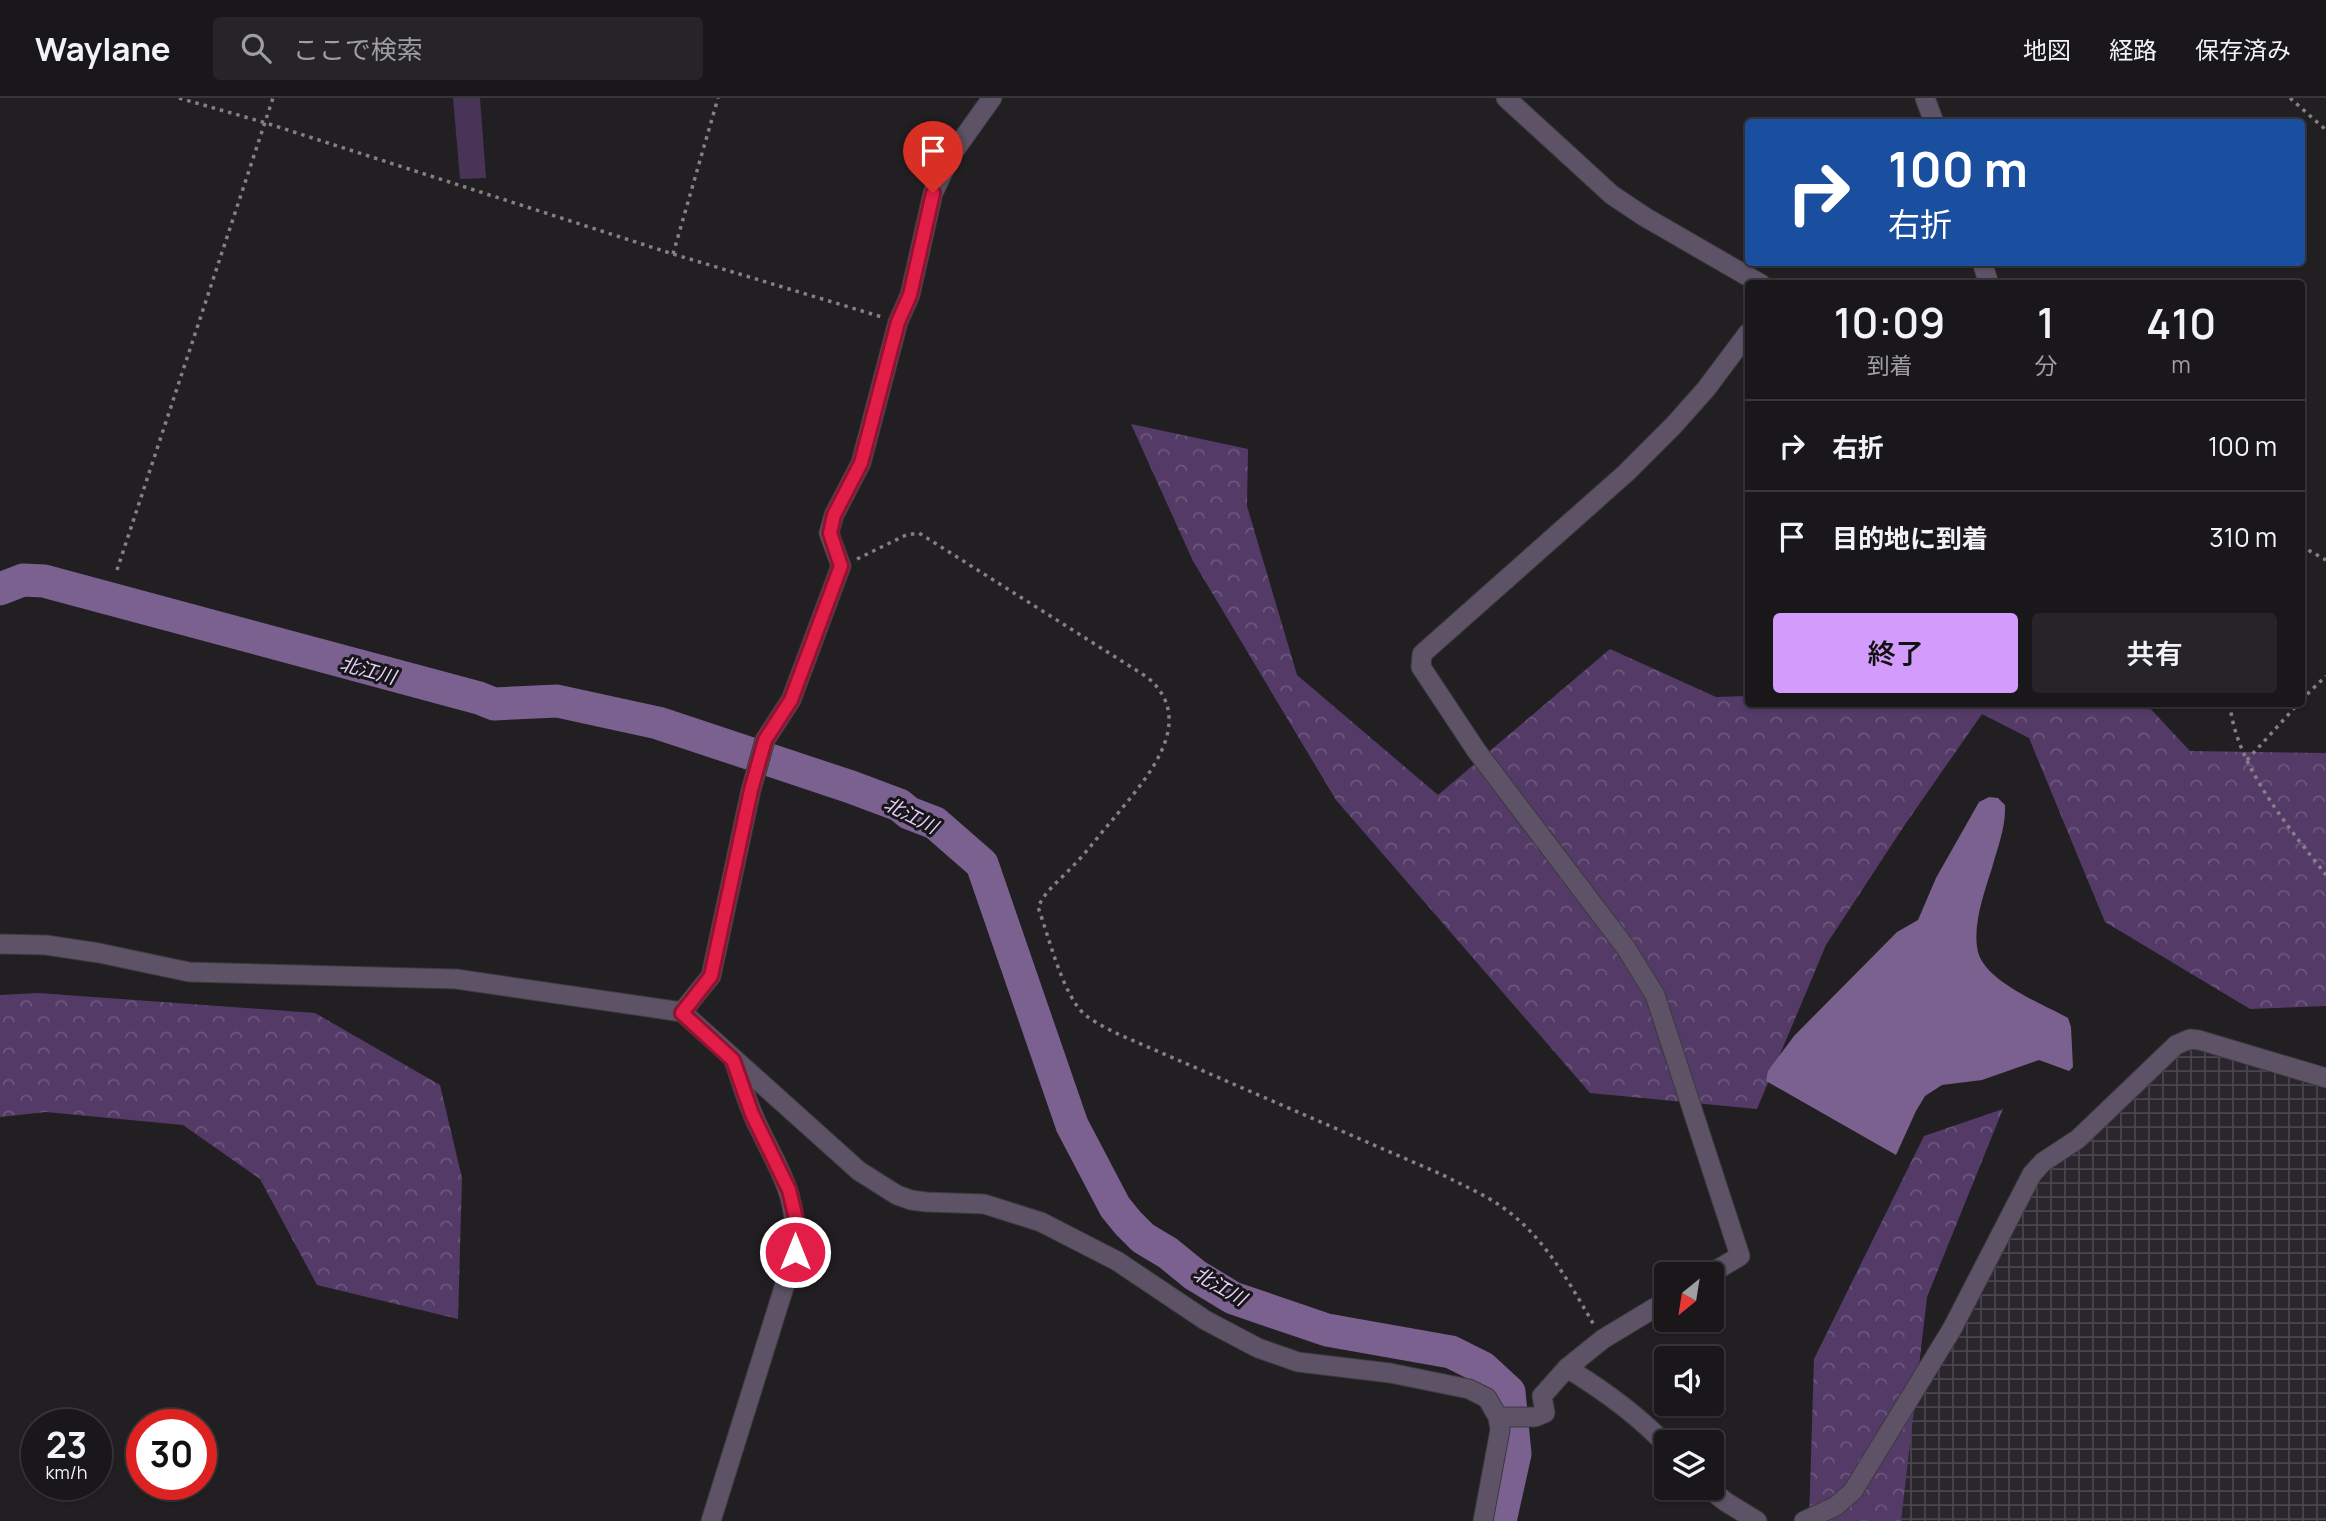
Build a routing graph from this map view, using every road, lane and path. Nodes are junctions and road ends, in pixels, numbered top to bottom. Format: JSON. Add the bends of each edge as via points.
{"nodes":[{"id":1,"x":179,"y":98,"type":"edge"},
{"id":2,"x":273,"y":98,"type":"edge"},
{"id":3,"x":719,"y":98,"type":"edge"},
{"id":4,"x":992,"y":98,"type":"edge"},
{"id":5,"x":1506,"y":98,"type":"edge"},
{"id":6,"x":1925,"y":98,"type":"edge"},
{"id":7,"x":2290,"y":98,"type":"edge"},
{"id":8,"x":1933,"y":119,"type":"edge"},
{"id":9,"x":266,"y":124,"type":"junction"},
{"id":10,"x":2326,"y":130,"type":"edge"},
{"id":11,"x":673,"y":254,"type":"junction"},
{"id":12,"x":1753,"y":280,"type":"edge"},
{"id":13,"x":898,"y":322,"type":"junction"},
{"id":14,"x":1745,"y":337,"type":"edge"},
{"id":15,"x":2305,"y":549,"type":"edge"},
{"id":16,"x":2326,"y":560,"type":"edge"},
{"id":17,"x":841,"y":566,"type":"junction"},
{"id":18,"x":117,"y":570,"type":"dead end"},
{"id":19,"x":2326,"y":676,"type":"edge"},
{"id":20,"x":2305,"y":697,"type":"edge"},
{"id":21,"x":2231,"y":707,"type":"edge"},
{"id":22,"x":2295,"y":707,"type":"edge"},
{"id":23,"x":2247,"y":760,"type":"junction"},
{"id":24,"x":2326,"y":875,"type":"edge"},
{"id":25,"x":0,"y":944,"type":"edge"},
{"id":26,"x":682,"y":1013,"type":"junction"},
{"id":27,"x":733,"y":1060,"type":"junction"},
{"id":28,"x":2326,"y":1078,"type":"edge"},
{"id":29,"x":1724,"y":1266,"type":"edge"},
{"id":30,"x":1654,"y":1308,"type":"edge"},
{"id":31,"x":1603,"y":1339,"type":"junction"},
{"id":32,"x":1567,"y":1368,"type":"junction"},
{"id":33,"x":1497,"y":1417,"type":"junction"},
{"id":34,"x":1654,"y":1432,"type":"edge"},
{"id":35,"x":1723,"y":1500,"type":"edge"},
{"id":36,"x":711,"y":1521,"type":"edge"},
{"id":37,"x":1483,"y":1521,"type":"edge"},
{"id":38,"x":1757,"y":1521,"type":"edge"},
{"id":39,"x":1804,"y":1521,"type":"edge"}],
"edges":[{"from":1,"to":9,"type":"path"},
{"from":2,"to":9,"type":"path"},
{"from":3,"to":11,"type":"path"},
{"from":4,"to":13,"type":"street","via":[[952,155],[933,193],[910,295]]},
{"from":5,"to":12,"type":"street","via":[[1612,195]]},
{"from":6,"to":8,"type":"street"},
{"from":7,"to":10,"type":"path"},
{"from":9,"to":11,"type":"path"},
{"from":9,"to":18,"type":"path"},
{"from":11,"to":13,"type":"path"},
{"from":13,"to":17,"type":"street","via":[[861,463],[834,515],[830,533]]},
{"from":14,"to":29,"type":"street","via":[[1674,425],[1422,654],[1421,667],[1476,750],[1618,937],[1655,995],[1740,1256]]},
{"from":15,"to":16,"type":"path"},
{"from":17,"to":26,"type":"street","via":[[791,700],[765,740],[711,976]]},
{"from":17,"to":31,"type":"path","via":[[919,533],[1157,685],[1169,717],[1161,756],[1082,856],[1044,894],[1038,907],[1075,1003],[1118,1034],[1487,1197],[1507,1210],[1545,1249]]},
{"from":19,"to":20,"type":"path"},
{"from":21,"to":23,"type":"path"},
{"from":22,"to":23,"type":"path"},
{"from":23,"to":24,"type":"path","via":[[2285,823]]},
{"from":25,"to":26,"type":"street","via":[[46,945],[189,972],[456,979]]},
{"from":26,"to":27,"type":"street"},
{"from":27,"to":33,"type":"street","via":[[859,1171],[897,1195],[911,1200],[984,1203],[1041,1222],[1117,1261],[1205,1320],[1258,1348],[1298,1362],[1469,1389],[1487,1398]]},
{"from":27,"to":36,"type":"street","via":[[752,1114],[789,1190],[796,1219],[795,1252]]},
{"from":28,"to":39,"type":"street","via":[[2199,1040],[2176,1045],[2078,1139],[2032,1174],[1952,1329],[1853,1491],[1836,1506]]},
{"from":30,"to":31,"type":"street"},
{"from":31,"to":32,"type":"street"},
{"from":32,"to":33,"type":"street","via":[[1542,1396],[1545,1413]]},
{"from":32,"to":34,"type":"street","via":[[1605,1391]]},
{"from":33,"to":37,"type":"street","via":[[1500,1430]]},
{"from":35,"to":38,"type":"street"}]}
